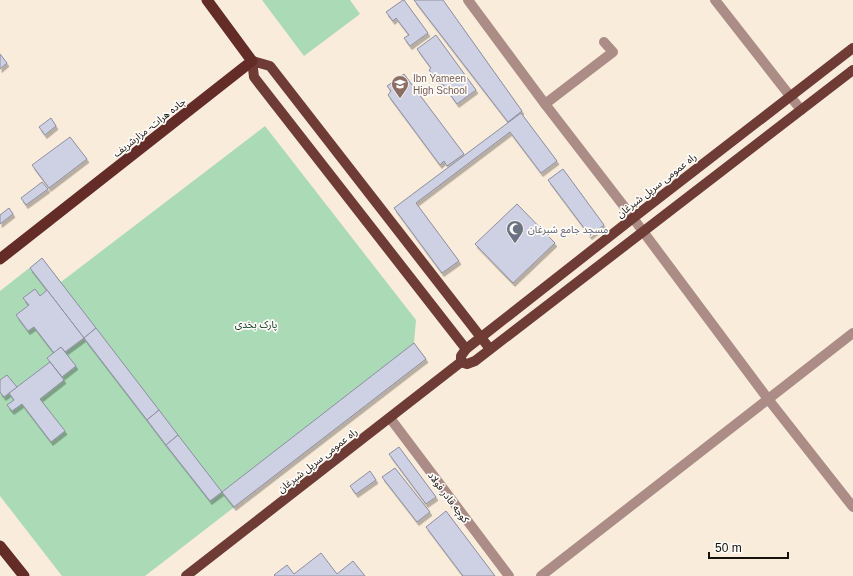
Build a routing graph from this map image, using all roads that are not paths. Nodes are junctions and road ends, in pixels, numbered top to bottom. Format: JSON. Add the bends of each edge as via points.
{"nodes":[{"id":1,"x":207,"y":0,"type":"edge"},
{"id":2,"x":468,"y":0,"type":"edge"},
{"id":3,"x":714,"y":0,"type":"edge"},
{"id":4,"x":604,"y":42,"type":"dead end"},
{"id":5,"x":853,"y":48,"type":"edge"},
{"id":6,"x":252,"y":61,"type":"junction"},
{"id":7,"x":853,"y":70,"type":"edge"},
{"id":8,"x":790,"y":96,"type":"junction"},
{"id":9,"x":545,"y":104,"type":"junction"},
{"id":10,"x":801,"y":110,"type":"junction"},
{"id":11,"x":633,"y":218,"type":"junction"},
{"id":12,"x":643,"y":232,"type":"junction"},
{"id":13,"x":0,"y":259,"type":"edge"},
{"id":14,"x":853,"y":333,"type":"edge"},
{"id":15,"x":481,"y":337,"type":"junction"},
{"id":16,"x":466,"y":349,"type":"junction"},
{"id":17,"x":490,"y":349,"type":"junction"},
{"id":18,"x":462,"y":362,"type":"junction"},
{"id":19,"x":768,"y":399,"type":"junction"},
{"id":20,"x":390,"y":418,"type":"junction"},
{"id":21,"x":853,"y":507,"type":"edge"},
{"id":22,"x":0,"y":546,"type":"edge"},
{"id":23,"x":24,"y":576,"type":"edge"},
{"id":24,"x":186,"y":576,"type":"edge"},
{"id":25,"x":509,"y":576,"type":"edge"},
{"id":26,"x":541,"y":576,"type":"edge"}],
"edges":[{"from":1,"to":6,"type":"highway"},
{"from":2,"to":9,"type":"street"},
{"from":3,"to":8,"type":"street"},
{"from":4,"to":9,"type":"street","via":[[612,52]]},
{"from":5,"to":8,"type":"main road","name":"راه عمومی سرپل شبرغان"},
{"from":6,"to":13,"type":"highway","name":"جاده هرات- مزارشریف"},
{"from":6,"to":15,"type":"main road","via":[[270,66]]},
{"from":6,"to":16,"type":"main road","via":[[254,77]]},
{"from":7,"to":10,"type":"main road","name":"راه عمومی سرپل شبرغان"},
{"from":8,"to":10,"type":"street"},
{"from":8,"to":11,"type":"main road","name":"راه عمومی سرپل شبرغان"},
{"from":9,"to":11,"type":"street"},
{"from":10,"to":12,"type":"main road","name":"راه عمومی سرپل شبرغان"},
{"from":11,"to":12,"type":"street"},
{"from":11,"to":15,"type":"main road","name":"راه عمومی سرپل شبرغان"},
{"from":12,"to":17,"type":"main road","name":"راه عمومی سرپل شبرغان"},
{"from":12,"to":19,"type":"street"},
{"from":14,"to":19,"type":"street"},
{"from":15,"to":16,"type":"main road","name":"راه عمومی سرپل شبرغان"},
{"from":15,"to":17,"type":"main road"},
{"from":16,"to":18,"type":"main road","via":[[461,356]]},
{"from":17,"to":18,"type":"main road","name":"راه عمومی سرپل شبرغان","via":[[475,361],[467,364]]},
{"from":18,"to":20,"type":"main road","name":"راه عمومی سرپل شبرغان"},
{"from":19,"to":21,"type":"street"},
{"from":19,"to":26,"type":"street"},
{"from":20,"to":24,"type":"main road","name":"راه عمومی سرپل شبرغان"},
{"from":20,"to":25,"type":"street","name":"کوچه قادر فولاد"},
{"from":22,"to":23,"type":"highway"}]}
